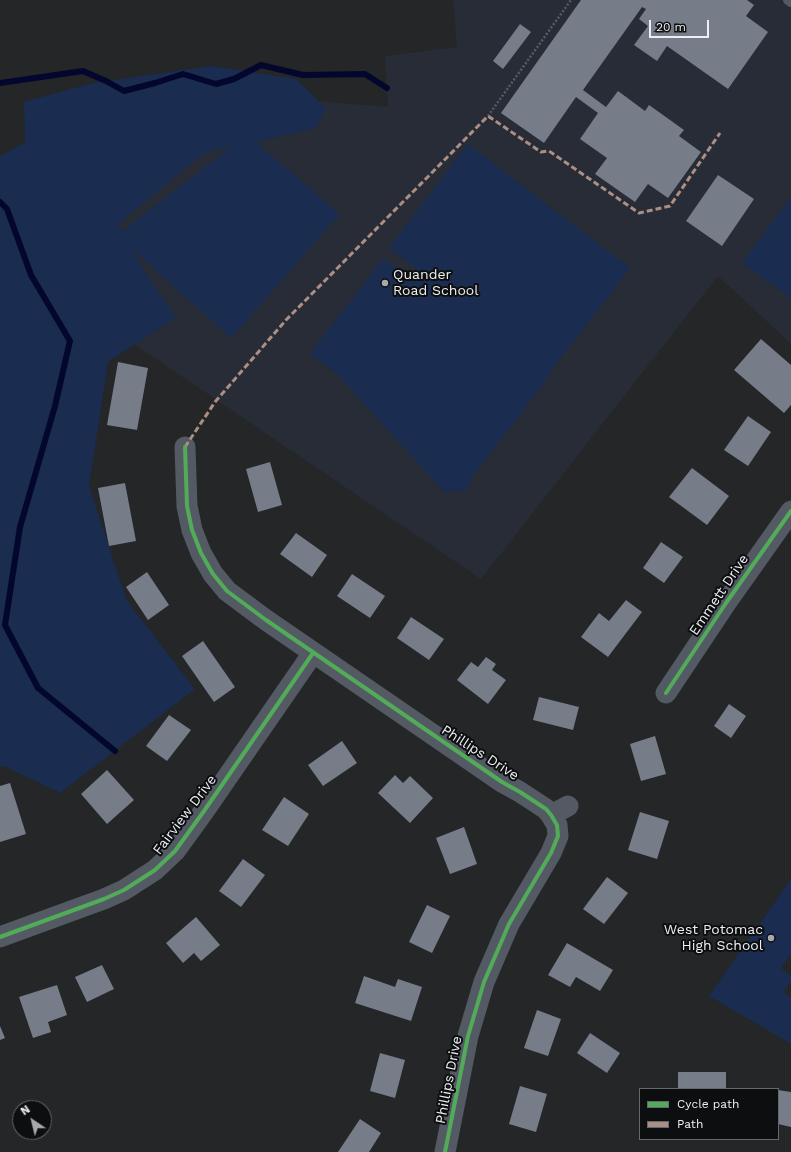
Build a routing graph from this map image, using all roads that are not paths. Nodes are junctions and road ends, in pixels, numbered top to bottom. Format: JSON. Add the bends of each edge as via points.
{"nodes":[{"id":1,"x":788,"y":0,"type":"edge"},
{"id":2,"x":791,"y":2,"type":"edge"},
{"id":3,"x":185,"y":447,"type":"dead end"},
{"id":4,"x":791,"y":511,"type":"edge"},
{"id":5,"x":313,"y":653,"type":"junction"},
{"id":6,"x":666,"y":693,"type":"dead end"},
{"id":7,"x":0,"y":936,"type":"edge"},
{"id":8,"x":445,"y":1152,"type":"edge"}],
"edges":[{"from":1,"to":2,"type":"lane"},
{"from":3,"to":5,"type":"street","name":"Phillips Drive","via":[[187,506],[192,530],[213,574],[227,591]]},
{"from":4,"to":6,"type":"street","name":"Emmett Drive"},
{"from":5,"to":7,"type":"street","name":"Fairview Drive","via":[[175,851],[155,870],[124,890],[104,899]]},
{"from":5,"to":8,"type":"street","name":"Phillips Drive","via":[[495,778],[546,809],[560,810],[558,836],[509,924],[484,982],[468,1036]]}]}
